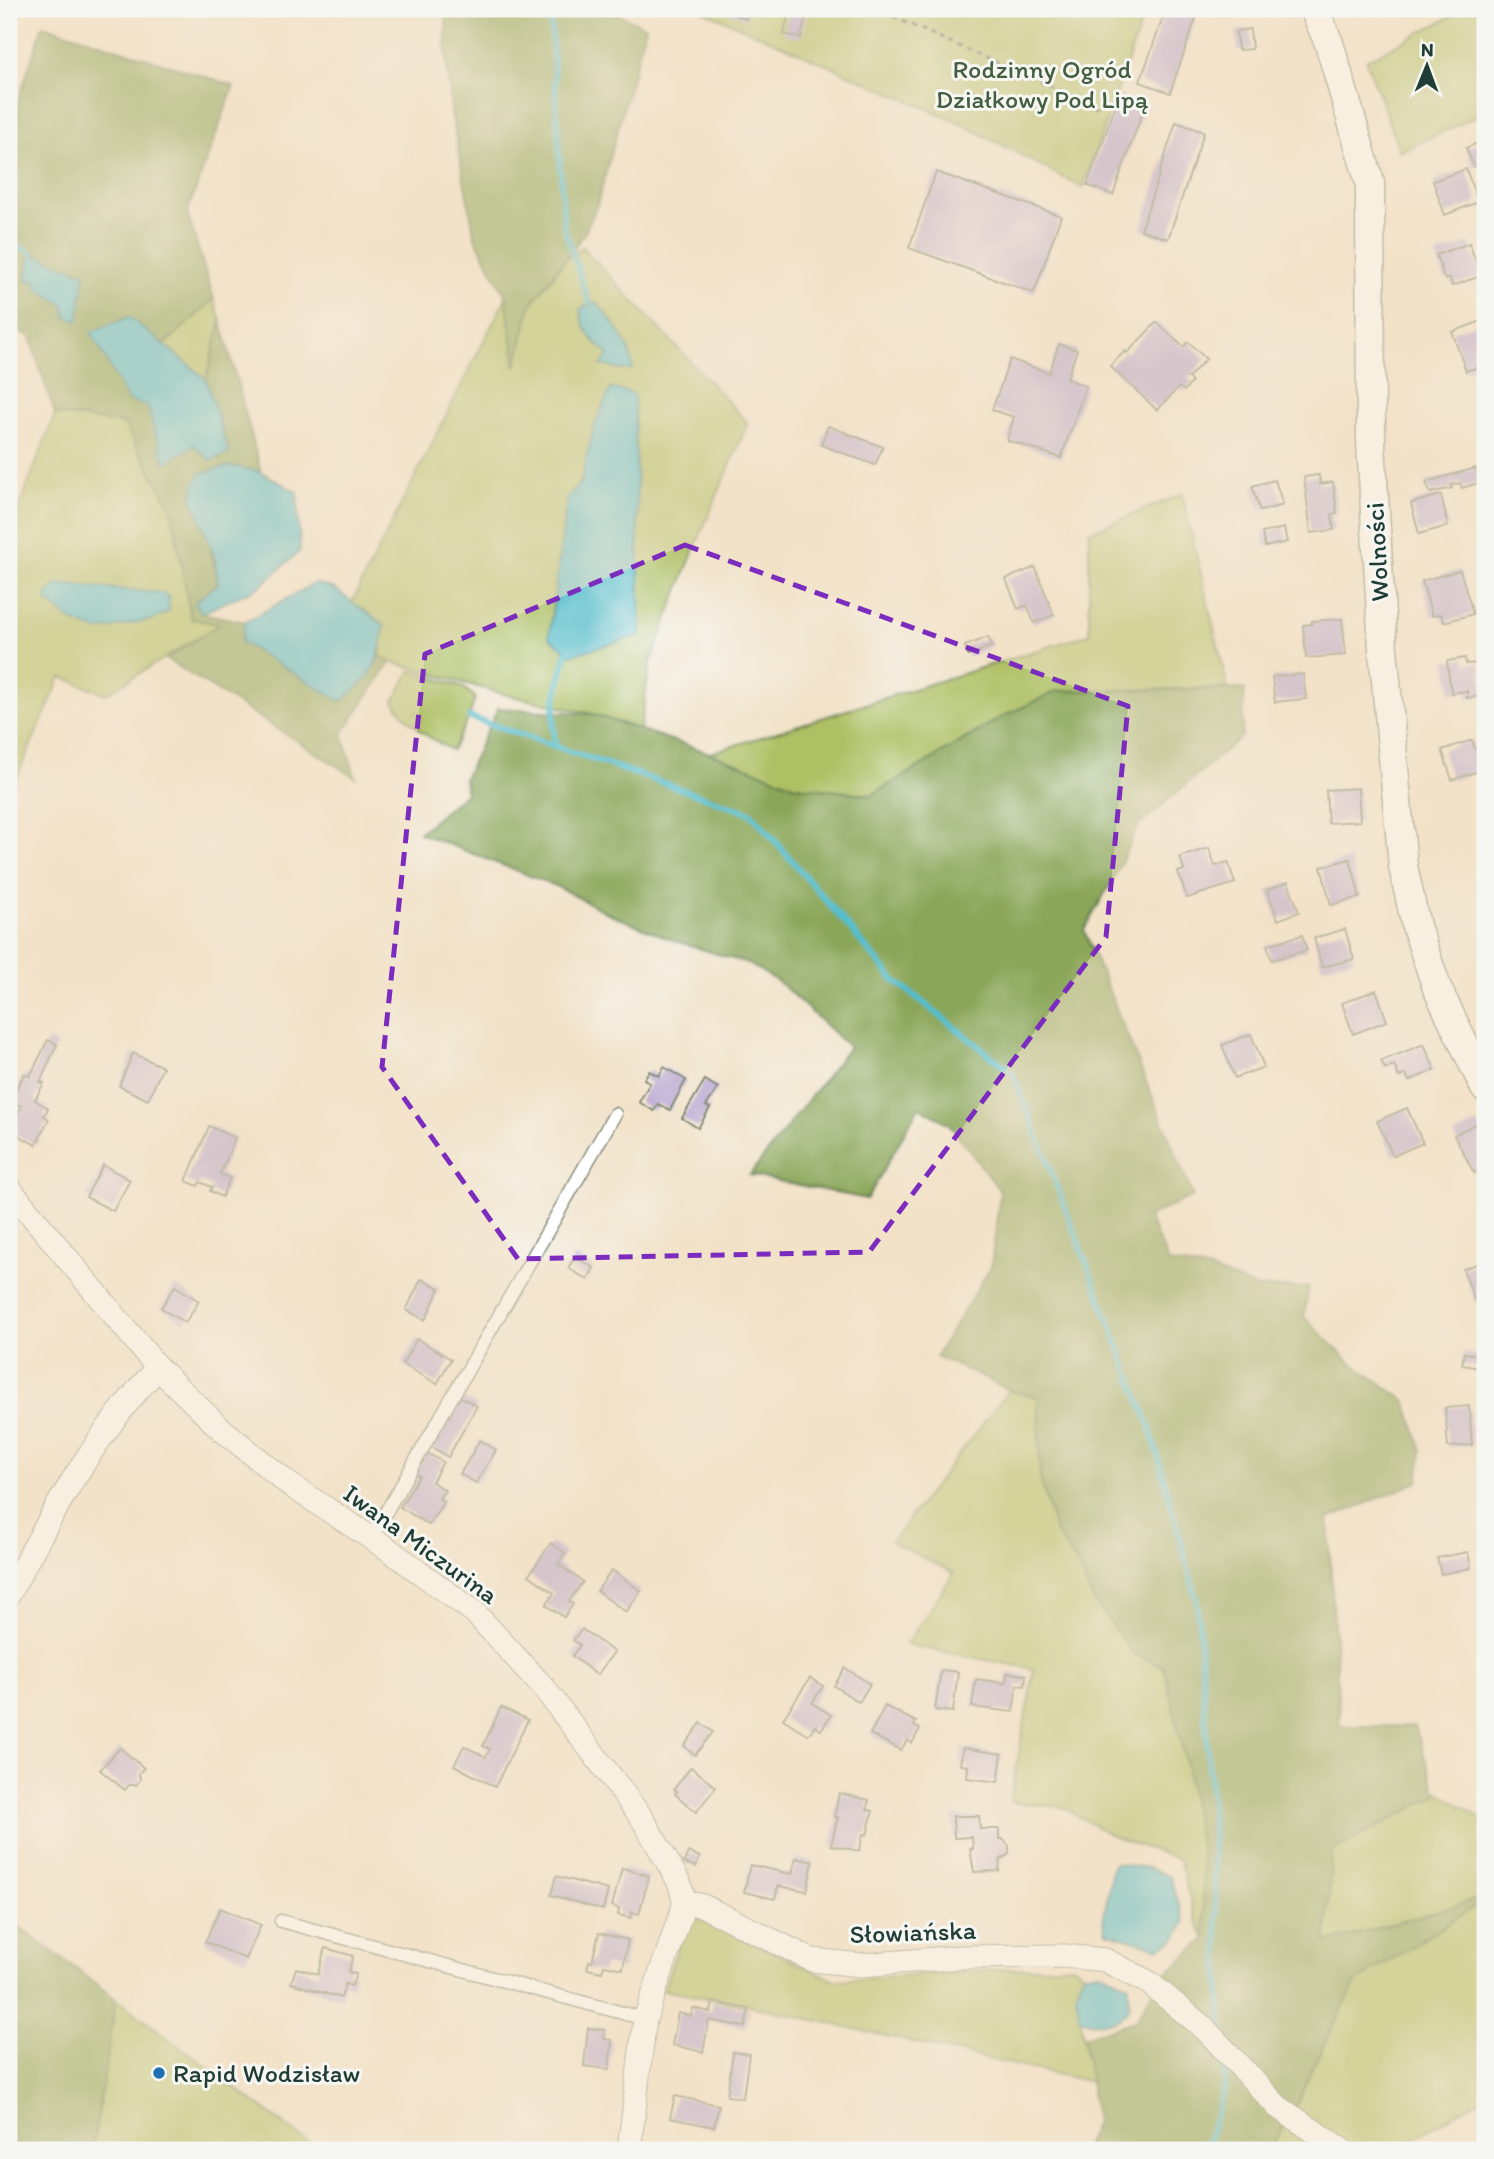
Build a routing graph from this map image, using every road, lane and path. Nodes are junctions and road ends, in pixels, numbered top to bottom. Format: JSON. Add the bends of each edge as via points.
{"nodes":[{"id":1,"x":875,"y":9,"type":"edge"},
{"id":2,"x":1314,"y":9,"type":"edge"},
{"id":3,"x":1102,"y":109,"type":"dead end"},
{"id":4,"x":1485,"y":1088,"type":"edge"},
{"id":5,"x":615,"y":1114,"type":"dead end"},
{"id":6,"x":9,"y":1188,"type":"edge"},
{"id":7,"x":158,"y":1368,"type":"junction"},
{"id":8,"x":371,"y":1538,"type":"junction"},
{"id":9,"x":9,"y":1594,"type":"edge"},
{"id":10,"x":685,"y":1902,"type":"junction"},
{"id":11,"x":281,"y":1921,"type":"dead end"},
{"id":12,"x":645,"y":2020,"type":"junction"},
{"id":13,"x":629,"y":2150,"type":"edge"},
{"id":14,"x":1342,"y":2150,"type":"edge"}],
"edges":[{"from":1,"to":3,"type":"path"},
{"from":2,"to":4,"type":"street","name":"Wolności","via":[[1329,43],[1370,183],[1371,443],[1383,649],[1403,866],[1416,926],[1437,988]]},
{"from":5,"to":8,"type":"lane"},
{"from":6,"to":7,"type":"street","name":"Iwana Miczurina"},
{"from":7,"to":8,"type":"street","name":"Iwana Miczurina","via":[[219,1427],[290,1485]]},
{"from":7,"to":9,"type":"street","via":[[95,1446]]},
{"from":8,"to":10,"type":"street","name":"Iwana Miczurina","via":[[474,1612],[544,1688],[642,1818],[679,1882]]},
{"from":10,"to":12,"type":"street"},
{"from":10,"to":14,"type":"street","name":"Słowiańska","via":[[703,1906],[812,1960],[860,1965],[962,1957],[1105,1960],[1148,1982],[1204,2028],[1278,2107]]},
{"from":11,"to":12,"type":"lane"},
{"from":12,"to":13,"type":"street"}]}
